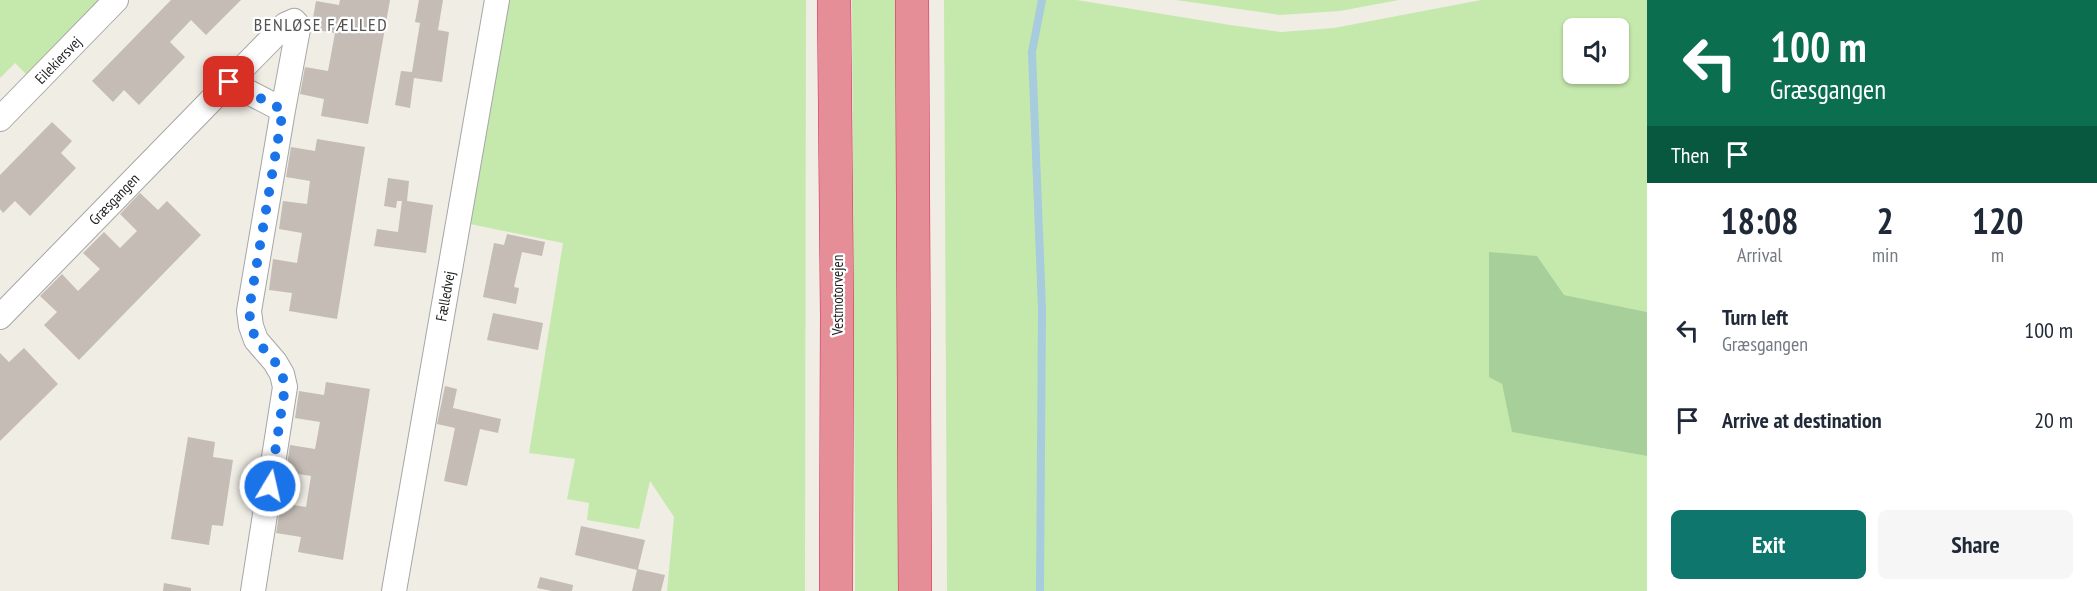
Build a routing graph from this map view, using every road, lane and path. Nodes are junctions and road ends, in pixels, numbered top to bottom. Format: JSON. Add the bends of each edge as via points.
{"nodes":[{"id":1,"x":116,"y":0,"type":"edge"},
{"id":2,"x":497,"y":0,"type":"edge"},
{"id":3,"x":834,"y":0,"type":"edge"},
{"id":4,"x":912,"y":0,"type":"edge"},
{"id":5,"x":229,"y":82,"type":"junction"},
{"id":6,"x":283,"y":110,"type":"junction"},
{"id":7,"x":0,"y":119,"type":"edge"},
{"id":8,"x":0,"y":317,"type":"edge"},
{"id":9,"x":253,"y":591,"type":"edge"},
{"id":10,"x":394,"y":591,"type":"edge"},
{"id":11,"x":836,"y":591,"type":"edge"},
{"id":12,"x":915,"y":591,"type":"edge"}],
"edges":[{"from":1,"to":7,"type":"street","name":"Eilekiersvej"},
{"from":2,"to":10,"type":"street","name":"Fælledvej"},
{"from":3,"to":11,"type":"highway","name":"Vestmotorvejen"},
{"from":4,"to":12,"type":"highway"},
{"from":5,"to":6,"type":"street"},
{"from":5,"to":6,"type":"street","name":"Græsgangen","via":[[285,25],[294,21],[298,29]]},
{"from":5,"to":8,"type":"street","name":"Græsgangen"},
{"from":6,"to":9,"type":"street","name":"Græsgangen","via":[[249,310],[256,340],[275,362],[285,387]]}]}
